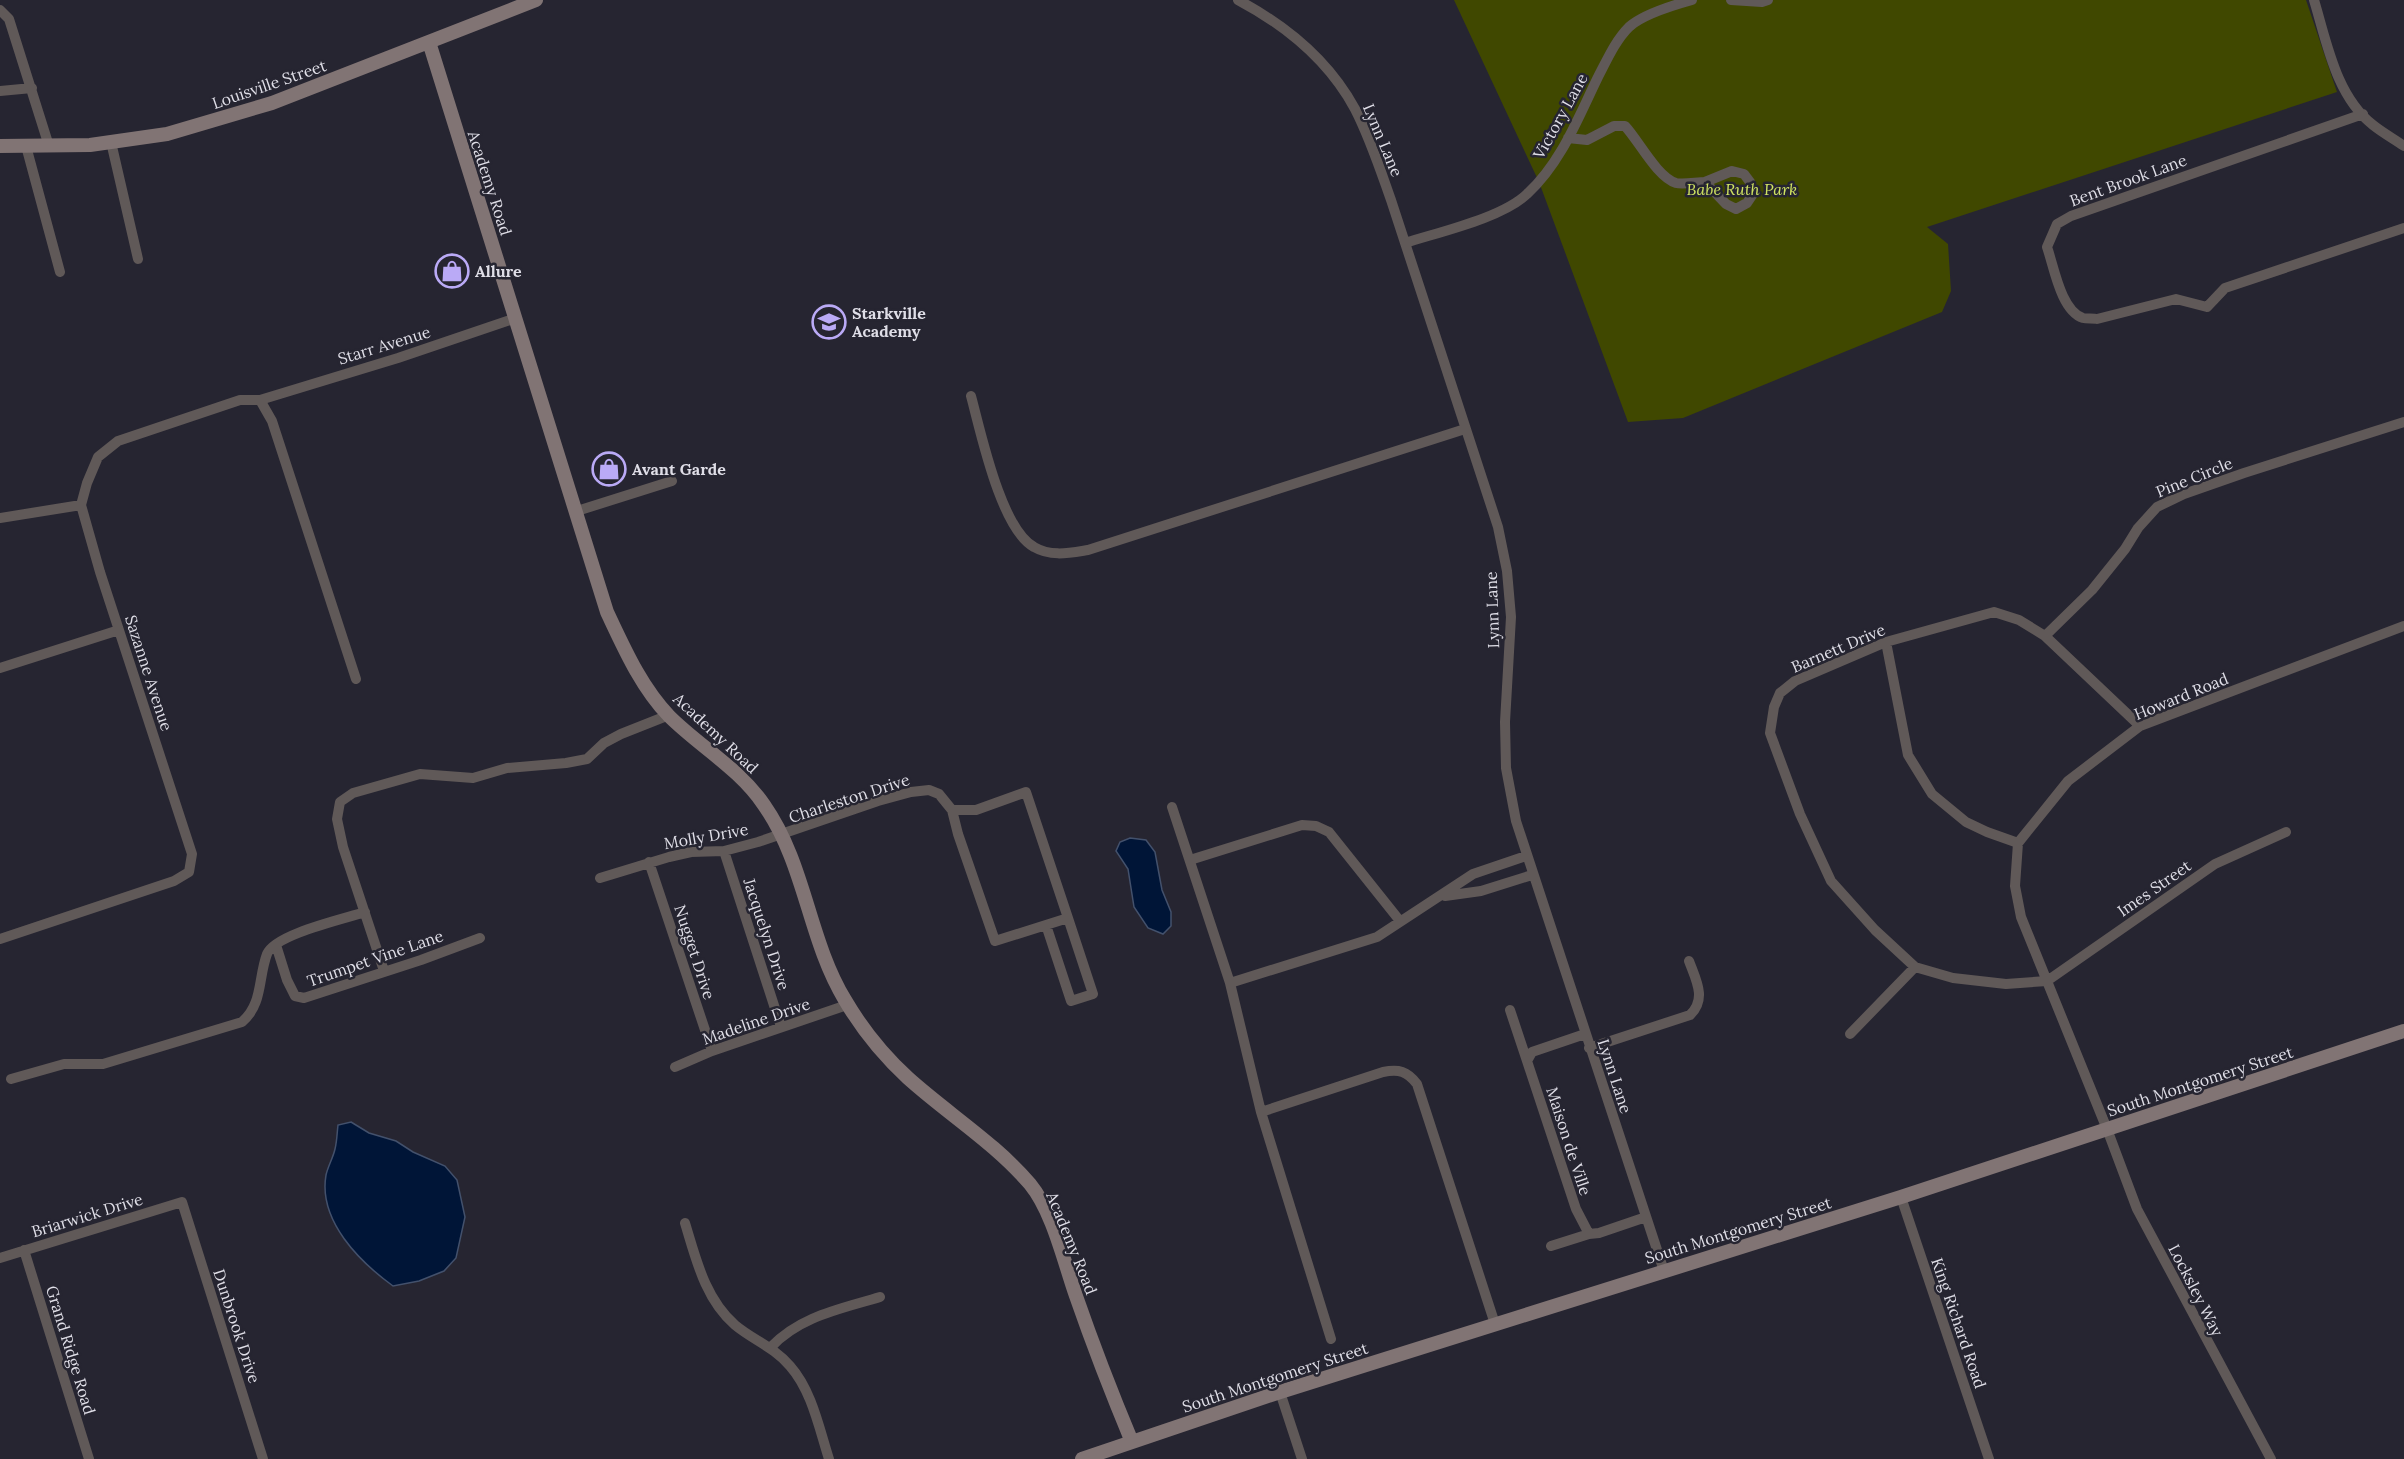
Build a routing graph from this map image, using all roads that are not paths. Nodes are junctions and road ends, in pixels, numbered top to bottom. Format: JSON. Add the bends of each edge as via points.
{"nodes":[{"id":1,"x":536,"y":0,"type":"edge"},
{"id":2,"x":1238,"y":0,"type":"edge"},
{"id":3,"x":1692,"y":0,"type":"edge"},
{"id":4,"x":1731,"y":0,"type":"edge"},
{"id":5,"x":1768,"y":0,"type":"edge"},
{"id":6,"x":2314,"y":0,"type":"edge"},
{"id":7,"x":0,"y":10,"type":"edge"},
{"id":8,"x":429,"y":42,"type":"junction"},
{"id":9,"x":32,"y":88,"type":"junction"},
{"id":10,"x":0,"y":91,"type":"edge"},
{"id":11,"x":2362,"y":114,"type":"junction"},
{"id":12,"x":1568,"y":138,"type":"junction"},
{"id":13,"x":111,"y":142,"type":"junction"},
{"id":14,"x":0,"y":146,"type":"edge"},
{"id":15,"x":26,"y":146,"type":"junction"},
{"id":16,"x":49,"y":146,"type":"junction"},
{"id":17,"x":2404,"y":146,"type":"edge"},
{"id":18,"x":1705,"y":182,"type":"dead end"},
{"id":19,"x":2404,"y":228,"type":"edge"},
{"id":20,"x":1405,"y":243,"type":"junction"},
{"id":21,"x":138,"y":259,"type":"dead end"},
{"id":22,"x":60,"y":272,"type":"dead end"},
{"id":23,"x":516,"y":318,"type":"junction"},
{"id":24,"x":971,"y":396,"type":"dead end"},
{"id":25,"x":260,"y":400,"type":"junction"},
{"id":26,"x":2404,"y":422,"type":"edge"},
{"id":27,"x":1465,"y":429,"type":"junction"},
{"id":28,"x":672,"y":481,"type":"dead end"},
{"id":29,"x":81,"y":505,"type":"junction"},
{"id":30,"x":577,"y":511,"type":"junction"},
{"id":31,"x":0,"y":518,"type":"edge"},
{"id":32,"x":2404,"y":626,"type":"edge"},
{"id":33,"x":119,"y":630,"type":"junction"},
{"id":34,"x":2045,"y":636,"type":"junction"},
{"id":35,"x":1886,"y":642,"type":"junction"},
{"id":36,"x":0,"y":668,"type":"edge"},
{"id":37,"x":356,"y":679,"type":"dead end"},
{"id":38,"x":669,"y":716,"type":"junction"},
{"id":39,"x":2140,"y":726,"type":"junction"},
{"id":40,"x":1172,"y":807,"type":"dead end"},
{"id":41,"x":952,"y":810,"type":"junction"},
{"id":42,"x":2286,"y":832,"type":"dead end"},
{"id":43,"x":783,"y":835,"type":"junction"},
{"id":44,"x":2018,"y":843,"type":"junction"},
{"id":45,"x":724,"y":851,"type":"junction"},
{"id":46,"x":1526,"y":856,"type":"junction"},
{"id":47,"x":1190,"y":860,"type":"junction"},
{"id":48,"x":649,"y":862,"type":"junction"},
{"id":49,"x":1532,"y":875,"type":"junction"},
{"id":50,"x":600,"y":878,"type":"dead end"},
{"id":51,"x":1442,"y":897,"type":"junction"},
{"id":52,"x":365,"y":912,"type":"junction"},
{"id":53,"x":1068,"y":918,"type":"junction"},
{"id":54,"x":1400,"y":921,"type":"junction"},
{"id":55,"x":1046,"y":925,"type":"junction"},
{"id":56,"x":480,"y":938,"type":"dead end"},
{"id":57,"x":0,"y":939,"type":"edge"},
{"id":58,"x":276,"y":945,"type":"junction"},
{"id":59,"x":1689,"y":961,"type":"dead end"},
{"id":60,"x":1915,"y":967,"type":"junction"},
{"id":61,"x":384,"y":971,"type":"junction"},
{"id":62,"x":2047,"y":981,"type":"junction"},
{"id":63,"x":1230,"y":983,"type":"junction"},
{"id":64,"x":847,"y":1005,"type":"junction"},
{"id":65,"x":1510,"y":1010,"type":"dead end"},
{"id":66,"x":781,"y":1027,"type":"junction"},
{"id":67,"x":2404,"y":1032,"type":"edge"},
{"id":68,"x":1585,"y":1034,"type":"junction"},
{"id":69,"x":1850,"y":1034,"type":"dead end"},
{"id":70,"x":1589,"y":1048,"type":"junction"},
{"id":71,"x":712,"y":1052,"type":"junction"},
{"id":72,"x":1527,"y":1061,"type":"junction"},
{"id":73,"x":675,"y":1067,"type":"dead end"},
{"id":74,"x":11,"y":1079,"type":"dead end"},
{"id":75,"x":1262,"y":1112,"type":"junction"},
{"id":76,"x":2107,"y":1129,"type":"junction"},
{"id":77,"x":1901,"y":1197,"type":"junction"},
{"id":78,"x":182,"y":1202,"type":"joint"},
{"id":79,"x":1646,"y":1217,"type":"junction"},
{"id":80,"x":685,"y":1223,"type":"dead end"},
{"id":81,"x":1588,"y":1234,"type":"junction"},
{"id":82,"x":1551,"y":1246,"type":"dead end"},
{"id":83,"x":24,"y":1250,"type":"junction"},
{"id":84,"x":0,"y":1258,"type":"edge"},
{"id":85,"x":1664,"y":1271,"type":"junction"},
{"id":86,"x":880,"y":1297,"type":"dead end"},
{"id":87,"x":1495,"y":1324,"type":"junction"},
{"id":88,"x":1331,"y":1339,"type":"dead end"},
{"id":89,"x":771,"y":1347,"type":"junction"},
{"id":90,"x":1280,"y":1392,"type":"junction"},
{"id":91,"x":1132,"y":1442,"type":"junction"},
{"id":92,"x":89,"y":1459,"type":"edge"},
{"id":93,"x":263,"y":1459,"type":"edge"},
{"id":94,"x":829,"y":1459,"type":"edge"},
{"id":95,"x":1082,"y":1459,"type":"edge"},
{"id":96,"x":1302,"y":1459,"type":"edge"},
{"id":97,"x":1989,"y":1459,"type":"edge"},
{"id":98,"x":2271,"y":1459,"type":"edge"}],
"edges":[{"from":1,"to":8,"type":"street","name":"Louisville Street"},
{"from":2,"to":20,"type":"street","name":"Lynn Lane","via":[[1295,36],[1327,70],[1354,108],[1374,150]]},
{"from":3,"to":12,"type":"street","name":"Victory Lane","via":[[1631,25],[1617,42]]},
{"from":4,"to":5,"type":"street"},
{"from":6,"to":11,"type":"street","via":[[2338,79]]},
{"from":7,"to":9,"type":"street","via":[[9,19]]},
{"from":8,"to":13,"type":"street","name":"Louisville Street","via":[[272,103],[167,134]]},
{"from":8,"to":23,"type":"street","name":"Academy Road"},
{"from":9,"to":10,"type":"street"},
{"from":9,"to":16,"type":"street"},
{"from":11,"to":17,"type":"street"},
{"from":11,"to":19,"type":"street","name":"Bent Brook Lane","via":[[2057,224],[2047,247],[2064,298],[2072,312],[2084,318],[2176,299],[2207,307],[2225,288]]},
{"from":12,"to":18,"type":"street","via":[[1587,140],[1614,126],[1625,126],[1658,169],[1676,183]]},
{"from":12,"to":20,"type":"street","name":"Victory Lane","via":[[1526,196],[1502,210]]},
{"from":13,"to":16,"type":"street","name":"Louisville Street"},
{"from":13,"to":21,"type":"street"},
{"from":14,"to":15,"type":"street","name":"Louisville Street"},
{"from":15,"to":16,"type":"street","name":"Louisville Street"},
{"from":15,"to":22,"type":"street"},
{"from":20,"to":27,"type":"street","name":"Lynn Lane"},
{"from":23,"to":25,"type":"street","name":"Starr Avenue"},
{"from":23,"to":30,"type":"street","name":"Academy Road"},
{"from":24,"to":27,"type":"street","via":[[1011,522],[1023,540],[1035,549],[1053,554],[1088,550]]},
{"from":25,"to":29,"type":"street","via":[[240,400],[118,441],[98,457]]},
{"from":25,"to":37,"type":"street","via":[[272,421]]},
{"from":26,"to":34,"type":"street","name":"Pine Circle","via":[[2244,472],[2157,507],[2092,590]]},
{"from":27,"to":46,"type":"street","name":"Lynn Lane","via":[[1498,527],[1507,570],[1510,617],[1506,768]]},
{"from":28,"to":30,"type":"street"},
{"from":29,"to":31,"type":"street"},
{"from":29,"to":33,"type":"street","name":"Sazanne Avenue"},
{"from":30,"to":38,"type":"street","name":"Academy Road","via":[[607,612],[646,688]]},
{"from":32,"to":39,"type":"street","name":"Howard Road"},
{"from":33,"to":36,"type":"street"},
{"from":33,"to":57,"type":"street","name":"Sazanne Avenue","via":[[192,855],[189,872],[174,881]]},
{"from":34,"to":35,"type":"street","name":"Barnett Drive","via":[[2019,620],[1994,612]]},
{"from":34,"to":39,"type":"street","name":"Barnett Drive"},
{"from":35,"to":44,"type":"street","via":[[1908,755],[1932,794],[1966,822]]},
{"from":35,"to":60,"type":"street","name":"Barnett Drive","via":[[1796,681],[1780,693],[1770,734],[1831,881]]},
{"from":38,"to":43,"type":"street","name":"Academy Road","via":[[756,793]]},
{"from":38,"to":52,"type":"street","via":[[621,734],[587,759],[507,768],[473,778],[420,774],[352,793],[340,802],[337,819]]},
{"from":39,"to":44,"type":"street","name":"Howard Road","via":[[2068,782]]},
{"from":40,"to":47,"type":"street"},
{"from":41,"to":43,"type":"street","name":"Charleston Drive","via":[[939,794],[929,790],[910,792]]},
{"from":41,"to":53,"type":"street","via":[[976,810],[1026,792]]},
{"from":41,"to":55,"type":"street","via":[[995,941]]},
{"from":42,"to":62,"type":"street","name":"Imes Street","via":[[2215,864]]},
{"from":43,"to":45,"type":"street","name":"Molly Drive"},
{"from":43,"to":64,"type":"street","name":"Academy Road","via":[[820,946]]},
{"from":44,"to":62,"type":"street","via":[[2015,886],[2021,917]]},
{"from":45,"to":48,"type":"street","name":"Molly Drive","via":[[691,852]]},
{"from":45,"to":66,"type":"street","name":"Jacquelyn Drive"},
{"from":46,"to":49,"type":"street","name":"Lynn Lane"},
{"from":46,"to":51,"type":"street","via":[[1473,874]]},
{"from":47,"to":54,"type":"street","via":[[1302,825],[1316,826],[1329,832]]},
{"from":47,"to":63,"type":"street"},
{"from":48,"to":50,"type":"street","name":"Molly Drive"},
{"from":48,"to":71,"type":"street","name":"Nugget Drive"},
{"from":49,"to":51,"type":"street","via":[[1481,891]]},
{"from":49,"to":68,"type":"street","name":"Lynn Lane"},
{"from":51,"to":54,"type":"street"},
{"from":52,"to":58,"type":"street","via":[[284,938]]},
{"from":52,"to":61,"type":"street"},
{"from":53,"to":55,"type":"street"},
{"from":53,"to":55,"type":"street","via":[[1093,994],[1071,1001]]},
{"from":54,"to":63,"type":"street","via":[[1377,937]]},
{"from":56,"to":61,"type":"street","name":"Trumpet Vine Lane"},
{"from":58,"to":61,"type":"street","name":"Trumpet Vine Lane","via":[[295,996],[304,998]]},
{"from":58,"to":74,"type":"street","via":[[268,952],[251,1014],[242,1023],[103,1064],[64,1064]]},
{"from":59,"to":70,"type":"street","via":[[1701,998],[1690,1015]]},
{"from":60,"to":62,"type":"street","name":"Barnett Drive","via":[[1953,978],[2006,984]]},
{"from":60,"to":69,"type":"street"},
{"from":62,"to":76,"type":"street"},
{"from":63,"to":75,"type":"street"},
{"from":64,"to":66,"type":"street","name":"Madeline Drive"},
{"from":64,"to":91,"type":"street","name":"Academy Road","via":[[891,1061],[1031,1186],[1046,1213]]},
{"from":65,"to":72,"type":"street","name":"Maison de Ville"},
{"from":66,"to":71,"type":"street","name":"Madeline Drive"},
{"from":67,"to":76,"type":"street","name":"South Montgomery Street"},
{"from":68,"to":70,"type":"street","name":"Lynn Lane"},
{"from":68,"to":72,"type":"street","via":[[1532,1052]]},
{"from":70,"to":79,"type":"street","name":"Lynn Lane"},
{"from":71,"to":73,"type":"street","name":"Madeline Drive"},
{"from":72,"to":81,"type":"street","name":"Maison de Ville","via":[[1576,1209]]},
{"from":75,"to":87,"type":"street","via":[[1383,1072],[1398,1070],[1409,1075],[1417,1084]]},
{"from":75,"to":88,"type":"street"},
{"from":76,"to":77,"type":"street","name":"South Montgomery Street"},
{"from":76,"to":98,"type":"street","name":"Locksley Way","via":[[2137,1209]]},
{"from":77,"to":85,"type":"street","name":"South Montgomery Street"},
{"from":77,"to":97,"type":"street","name":"King Richard Road"},
{"from":78,"to":83,"type":"street","name":"Briarwick Drive"},
{"from":78,"to":93,"type":"street","name":"Dunbrook Drive"},
{"from":79,"to":81,"type":"street"},
{"from":79,"to":85,"type":"street","name":"Lynn Lane"},
{"from":80,"to":89,"type":"street","via":[[702,1276],[717,1305],[736,1325]]},
{"from":81,"to":82,"type":"street"},
{"from":83,"to":84,"type":"street","name":"Briarwick Drive"},
{"from":83,"to":92,"type":"street","name":"Grand Ridge Road"},
{"from":85,"to":87,"type":"street","name":"South Montgomery Street"},
{"from":86,"to":89,"type":"street","via":[[811,1318],[784,1333]]},
{"from":87,"to":90,"type":"street","name":"South Montgomery Street"},
{"from":89,"to":94,"type":"street","via":[[791,1367],[806,1391]]},
{"from":90,"to":91,"type":"street","name":"South Montgomery Street"},
{"from":90,"to":96,"type":"street"},
{"from":91,"to":95,"type":"street","name":"South Montgomery Street"}]}
